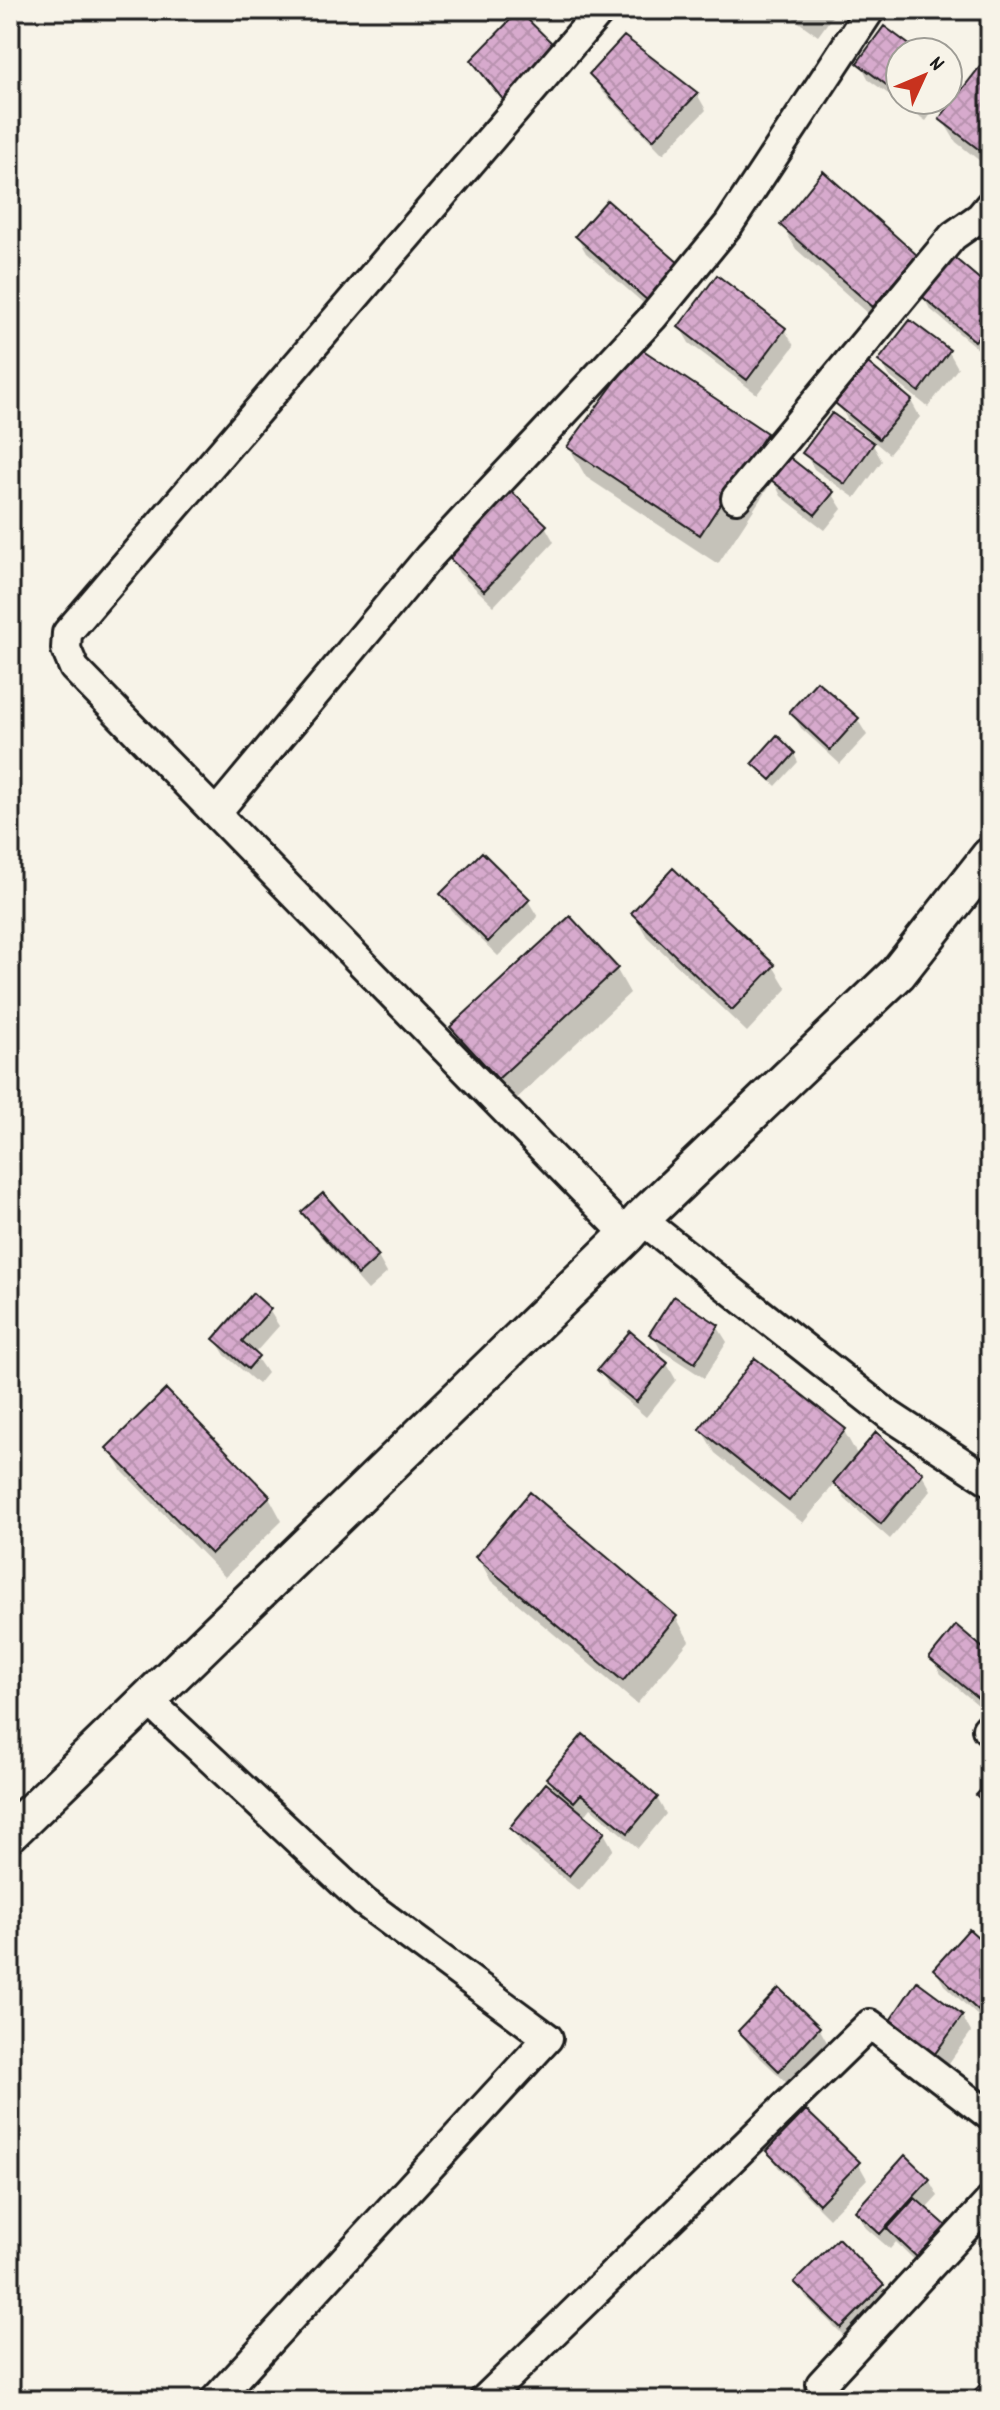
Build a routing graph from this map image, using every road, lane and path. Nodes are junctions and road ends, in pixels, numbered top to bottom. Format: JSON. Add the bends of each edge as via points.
{"nodes":[{"id":1,"x":601,"y":10,"type":"edge"},
{"id":2,"x":870,"y":10,"type":"edge"},
{"id":3,"x":990,"y":205,"type":"edge"},
{"id":4,"x":736,"y":498,"type":"dead end"},
{"id":5,"x":216,"y":813,"type":"junction"},
{"id":6,"x":990,"y":856,"type":"edge"},
{"id":7,"x":634,"y":1227,"type":"junction"},
{"id":8,"x":990,"y":1481,"type":"edge"},
{"id":9,"x":148,"y":1700,"type":"junction"},
{"id":10,"x":10,"y":1833,"type":"edge"},
{"id":11,"x":990,"y":2116,"type":"edge"},
{"id":12,"x":990,"y":2201,"type":"edge"},
{"id":13,"x":821,"y":2384,"type":"dead end"},
{"id":14,"x":215,"y":2400,"type":"edge"},
{"id":15,"x":484,"y":2400,"type":"edge"}],
"edges":[{"from":1,"to":5,"type":"street","via":[[67,633],[66,649],[74,668]]},
{"from":2,"to":5,"type":"street","via":[[729,224],[653,317],[429,557]]},
{"from":3,"to":4,"type":"street","via":[[953,236]]},
{"from":5,"to":7,"type":"street"},
{"from":6,"to":7,"type":"street","via":[[898,973]]},
{"from":7,"to":8,"type":"street","via":[[889,1415]]},
{"from":7,"to":9,"type":"street"},
{"from":9,"to":10,"type":"street"},
{"from":9,"to":14,"type":"street","via":[[364,1902],[548,2038]]},
{"from":11,"to":15,"type":"street","via":[[870,2024]]},
{"from":12,"to":13,"type":"street"}]}
